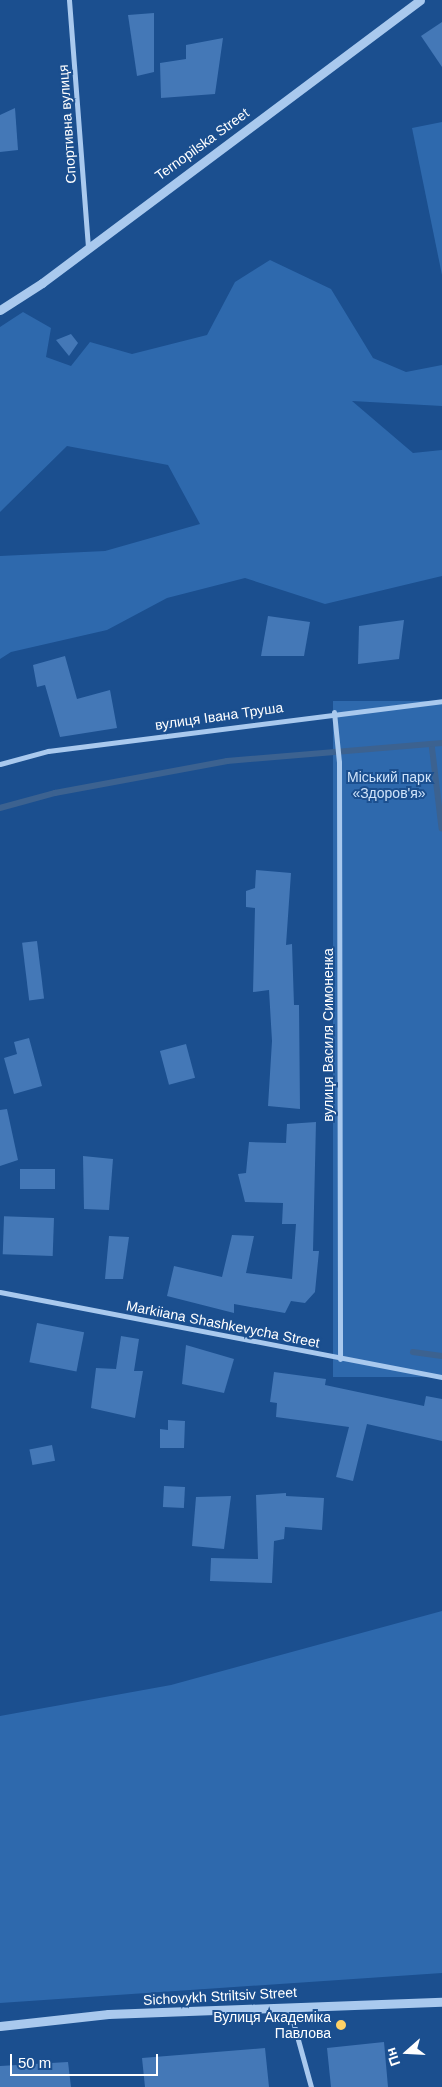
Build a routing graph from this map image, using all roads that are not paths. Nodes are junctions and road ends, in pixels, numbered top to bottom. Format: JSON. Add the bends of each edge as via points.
{"nodes":[{"id":1,"x":69,"y":0,"type":"edge"},
{"id":2,"x":420,"y":0,"type":"edge"},
{"id":3,"x":88,"y":246,"type":"junction"},
{"id":4,"x":0,"y":310,"type":"edge"},
{"id":5,"x":442,"y":701,"type":"edge"},
{"id":6,"x":334,"y":712,"type":"junction"},
{"id":7,"x":0,"y":764,"type":"edge"},
{"id":8,"x":0,"y":1292,"type":"edge"},
{"id":9,"x":340,"y":1359,"type":"junction"},
{"id":10,"x":442,"y":1377,"type":"edge"},
{"id":11,"x":442,"y":2002,"type":"edge"},
{"id":12,"x":289,"y":2007,"type":"junction"},
{"id":13,"x":0,"y":2026,"type":"edge"},
{"id":14,"x":311,"y":2087,"type":"edge"}],
"edges":[{"from":1,"to":3,"type":"street","name":"Спортивна вулиця"},
{"from":2,"to":3,"type":"street","name":"Ternopilska Street"},
{"from":3,"to":4,"type":"street","name":"Ternopilska Street"},
{"from":5,"to":6,"type":"street","name":"вулиця Івана Труша"},
{"from":6,"to":7,"type":"street","name":"вулиця Івана Труша","via":[[48,751]]},
{"from":6,"to":9,"type":"street","name":"вулиця Василя Симоненка","via":[[340,762]]},
{"from":8,"to":9,"type":"street","name":"Markiiana Shashkevycha Street"},
{"from":9,"to":10,"type":"street","name":"Markiiana Shashkevycha Street"},
{"from":11,"to":12,"type":"street","name":"Sichovykh Striltsiv Street"},
{"from":12,"to":13,"type":"street","name":"Sichovykh Striltsiv Street","via":[[108,2014]]},
{"from":12,"to":14,"type":"street"}]}
